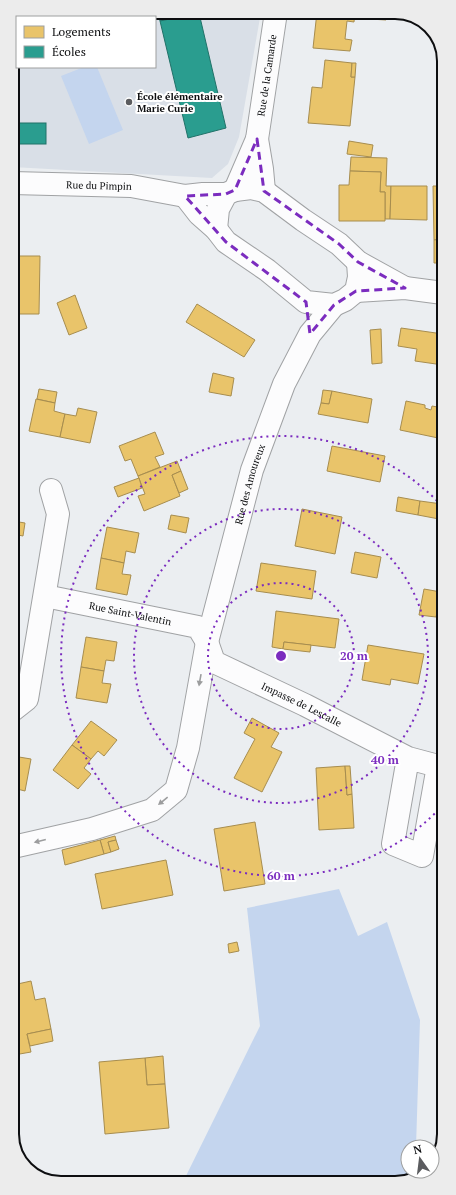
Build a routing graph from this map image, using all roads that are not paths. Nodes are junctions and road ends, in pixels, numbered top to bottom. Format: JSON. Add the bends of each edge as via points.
{"nodes":[{"id":1,"x":275,"y":19,"type":"edge"},
{"id":2,"x":257,"y":139,"type":"junction"},
{"id":3,"x":19,"y":183,"type":"edge"},
{"id":4,"x":264,"y":191,"type":"junction"},
{"id":5,"x":231,"y":192,"type":"junction"},
{"id":6,"x":185,"y":196,"type":"junction"},
{"id":7,"x":216,"y":229,"type":"junction"},
{"id":8,"x":358,"y":262,"type":"junction"},
{"id":9,"x":406,"y":288,"type":"junction"},
{"id":10,"x":356,"y":291,"type":"junction"},
{"id":11,"x":437,"y":291,"type":"edge"},
{"id":12,"x":306,"y":302,"type":"junction"},
{"id":13,"x":334,"y":305,"type":"junction"},
{"id":14,"x":310,"y":334,"type":"junction"},
{"id":15,"x":51,"y":490,"type":"dead end"},
{"id":16,"x":45,"y":596,"type":"junction"},
{"id":17,"x":207,"y":642,"type":"junction"},
{"id":18,"x":19,"y":705,"type":"edge"},
{"id":19,"x":408,"y":758,"type":"dead end"},
{"id":20,"x":19,"y":846,"type":"edge"}],
"edges":[{"from":1,"to":2,"type":"street","name":"Rue de la Camarde"},
{"from":2,"to":4,"type":"street","name":"Rue de la Camarde"},
{"from":2,"to":5,"type":"street","name":"Rue de la Camarde"},
{"from":3,"to":6,"type":"street","name":"Rue du Pimpin","via":[[131,186]]},
{"from":4,"to":5,"type":"street","name":"Rue du Pimpin","via":[[251,188]]},
{"from":4,"to":8,"type":"street","via":[[339,244]]},
{"from":5,"to":6,"type":"street","name":"Rue du Pimpin"},
{"from":5,"to":7,"type":"street","name":"Rue de la Camarde","via":[[218,209]]},
{"from":6,"to":7,"type":"street","via":[[199,214]]},
{"from":7,"to":12,"type":"street","via":[[226,242],[267,270]]},
{"from":8,"to":9,"type":"street"},
{"from":8,"to":10,"type":"street","via":[[359,277]]},
{"from":9,"to":10,"type":"street"},
{"from":9,"to":11,"type":"street"},
{"from":10,"to":13,"type":"street"},
{"from":12,"to":13,"type":"street"},
{"from":12,"to":14,"type":"street"},
{"from":13,"to":14,"type":"street","name":"Rue des Amoureux"},
{"from":14,"to":17,"type":"street","name":"Rue des Amoureux","via":[[284,384],[252,470]]},
{"from":15,"to":16,"type":"street","via":[[58,514]]},
{"from":16,"to":17,"type":"street","name":"Rue Saint-Valentin","via":[[198,626]]},
{"from":16,"to":18,"type":"street","via":[[27,699]]},
{"from":17,"to":19,"type":"street","name":"Impasse de Lescalle","via":[[214,662]]},
{"from":17,"to":20,"type":"street","name":"Rue des Amoureux","one_way":true,"via":[[188,748],[176,790],[152,810],[92,829]]}]}
